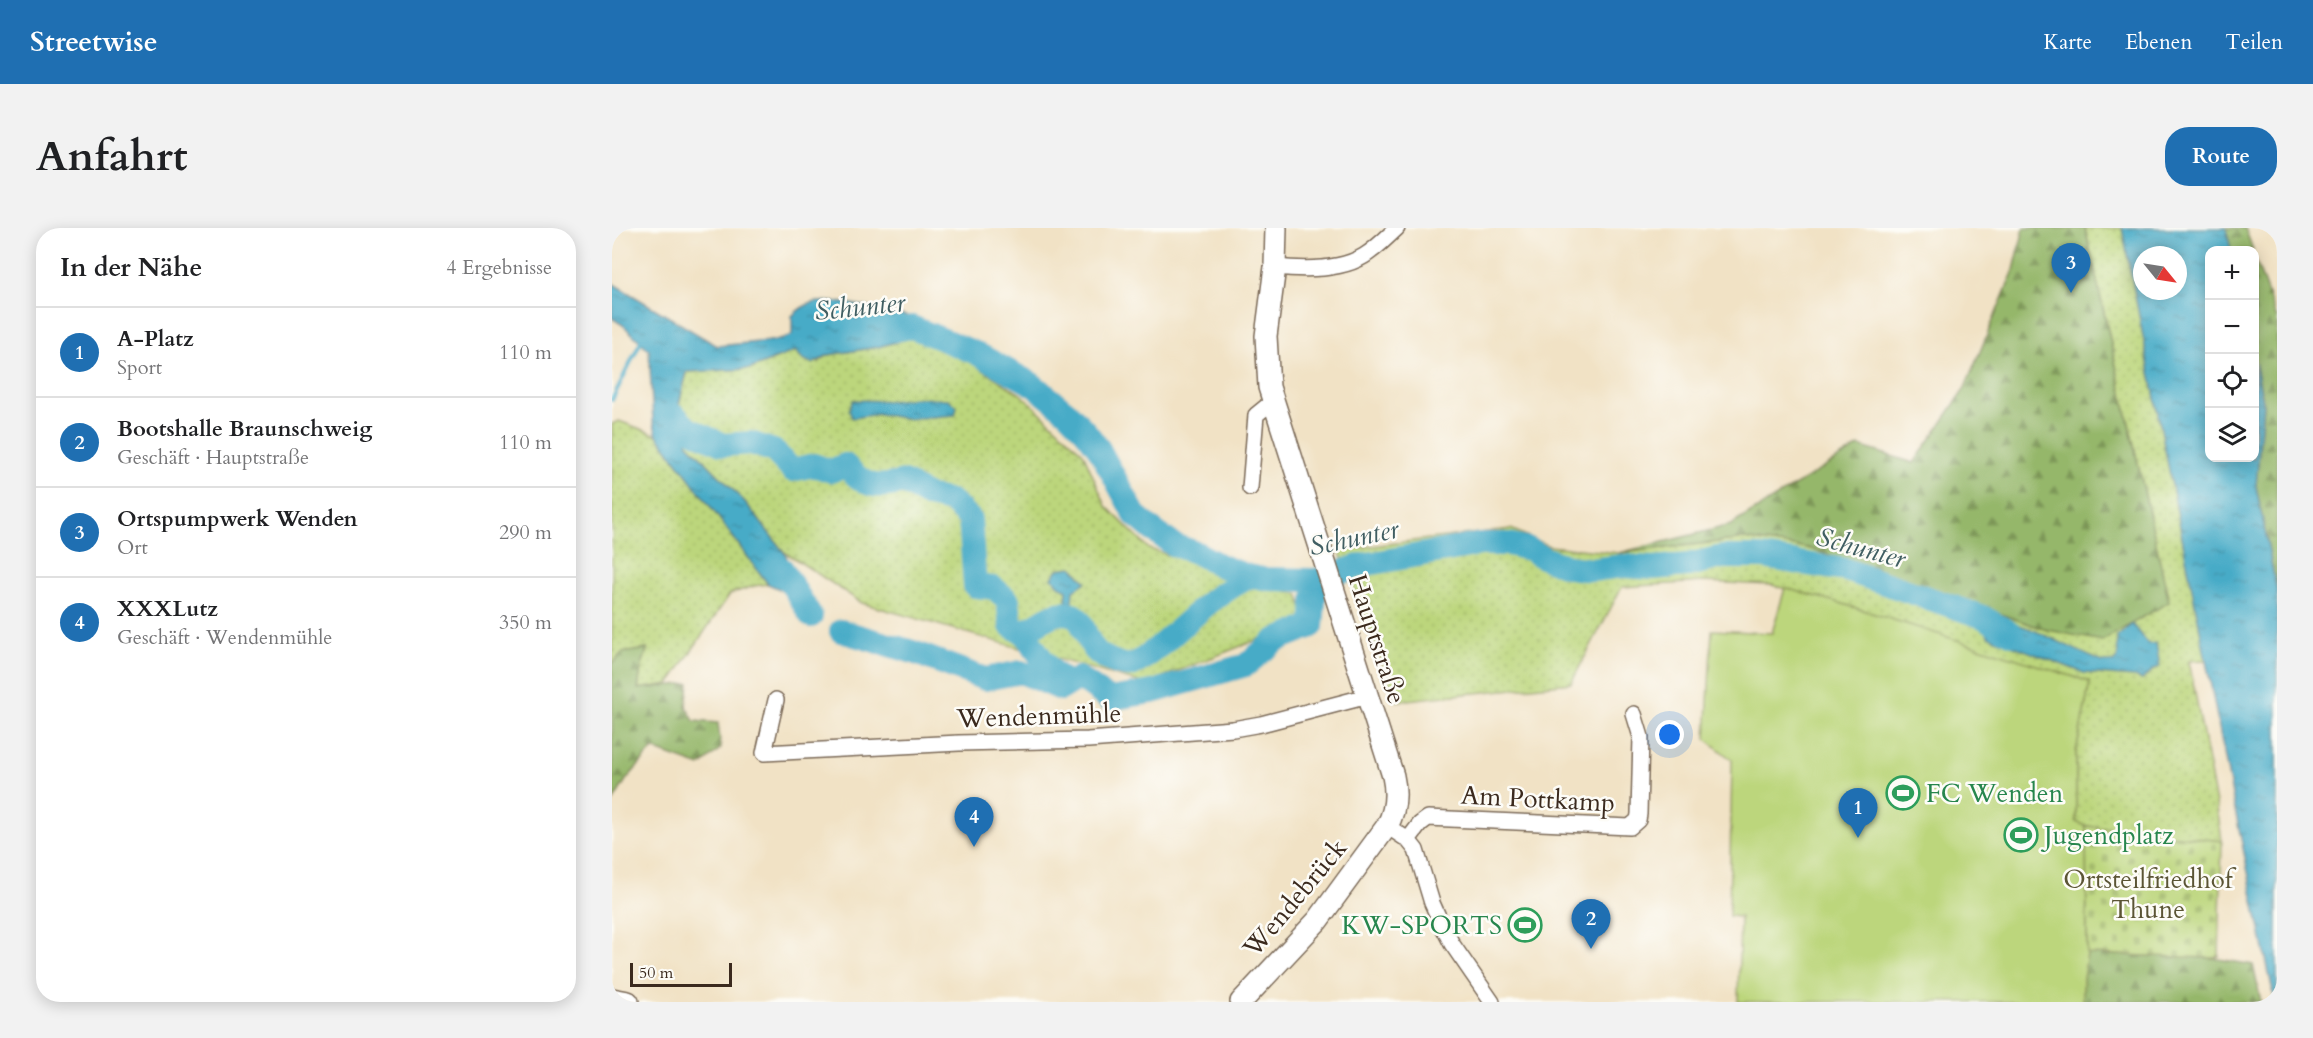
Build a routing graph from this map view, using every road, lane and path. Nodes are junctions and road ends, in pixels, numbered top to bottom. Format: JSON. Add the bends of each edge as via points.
{"nodes":[{"id":1,"x":1276,"y":228,"type":"edge"},
{"id":2,"x":1397,"y":228,"type":"edge"},
{"id":3,"x":1275,"y":267,"type":"junction"},
{"id":4,"x":1272,"y":402,"type":"junction"},
{"id":5,"x":1250,"y":488,"type":"dead end"},
{"id":6,"x":1368,"y":696,"type":"junction"},
{"id":7,"x":776,"y":700,"type":"dead end"},
{"id":8,"x":1634,"y":714,"type":"dead end"},
{"id":9,"x":1387,"y":826,"type":"junction"},
{"id":10,"x":1408,"y":840,"type":"junction"},
{"id":11,"x":612,"y":999,"type":"edge"},
{"id":12,"x":628,"y":1002,"type":"edge"},
{"id":13,"x":1241,"y":1002,"type":"edge"},
{"id":14,"x":1492,"y":1002,"type":"edge"}],
"edges":[{"from":1,"to":3,"type":"main road","name":"Hauptstraße"},
{"from":2,"to":3,"type":"street","via":[[1371,251],[1350,262],[1293,269]]},
{"from":3,"to":4,"type":"main road","name":"Hauptstraße","via":[[1266,336],[1266,371]]},
{"from":4,"to":5,"type":"street","via":[[1256,415]]},
{"from":4,"to":6,"type":"main road","name":"Hauptstraße"},
{"from":6,"to":7,"type":"street","name":"Wendenmühle","via":[[1233,729],[1088,740],[764,753]]},
{"from":6,"to":9,"type":"main road","name":"Hauptstraße","via":[[1396,786]]},
{"from":8,"to":10,"type":"street","name":"Am Pottkamp","via":[[1641,737],[1639,814],[1630,827],[1428,818]]},
{"from":9,"to":10,"type":"street"},
{"from":9,"to":13,"type":"main road","name":"Wendebrück","via":[[1312,927]]},
{"from":10,"to":14,"type":"street","via":[[1416,850],[1432,903],[1447,934]]},
{"from":11,"to":12,"type":"main road"}]}
